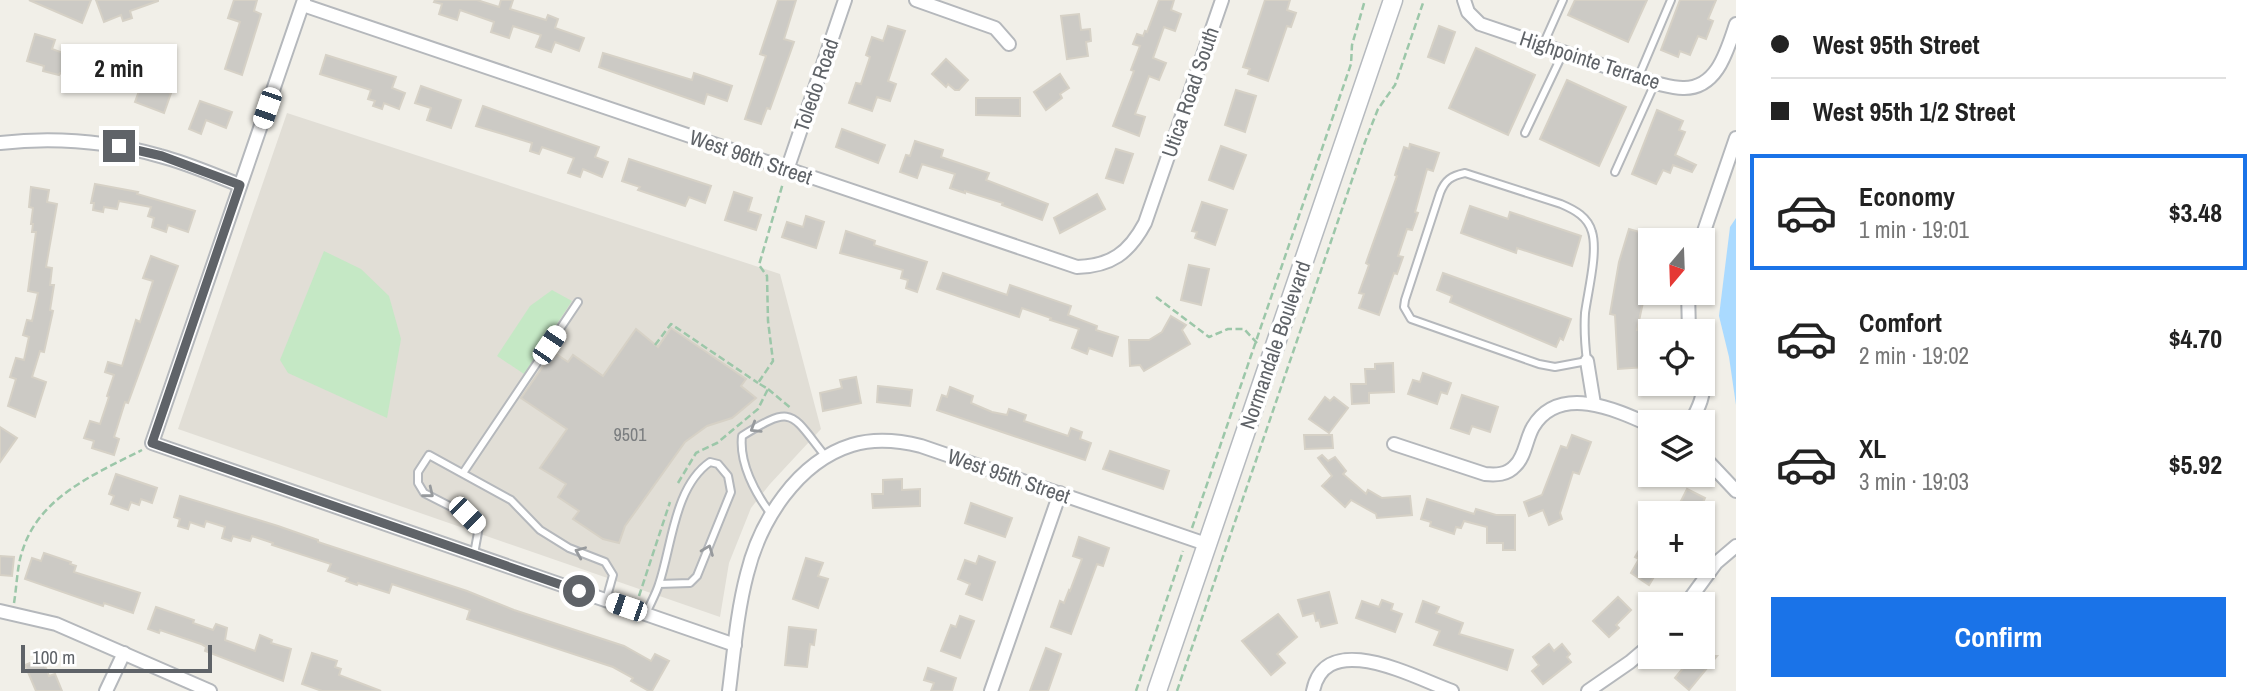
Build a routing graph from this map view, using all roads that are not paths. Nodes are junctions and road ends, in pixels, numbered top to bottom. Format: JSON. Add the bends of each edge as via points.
{"nodes":[{"id":1,"x":845,"y":0,"type":"edge"},
{"id":2,"x":916,"y":0,"type":"edge"},
{"id":3,"x":1222,"y":0,"type":"edge"},
{"id":4,"x":1393,"y":0,"type":"edge"},
{"id":5,"x":1464,"y":0,"type":"edge"},
{"id":6,"x":1563,"y":0,"type":"edge"},
{"id":7,"x":1671,"y":0,"type":"edge"},
{"id":8,"x":303,"y":2,"type":"edge"},
{"id":9,"x":1736,"y":24,"type":"edge"},
{"id":10,"x":1009,"y":44,"type":"dead end"},
{"id":11,"x":1543,"y":45,"type":"junction"},
{"id":12,"x":1564,"y":52,"type":"junction"},
{"id":13,"x":1638,"y":78,"type":"junction"},
{"id":14,"x":1655,"y":83,"type":"junction"},
{"id":15,"x":1525,"y":133,"type":"dead end"},
{"id":16,"x":1736,"y":138,"type":"edge"},
{"id":17,"x":0,"y":143,"type":"edge"},
{"id":18,"x":787,"y":170,"type":"junction"},
{"id":19,"x":1615,"y":172,"type":"dead end"},
{"id":20,"x":1158,"y":183,"type":"joint"},
{"id":21,"x":240,"y":185,"type":"junction"},
{"id":22,"x":1705,"y":228,"type":"edge"},
{"id":23,"x":578,"y":302,"type":"dead end"},
{"id":24,"x":1587,"y":361,"type":"junction"},
{"id":25,"x":1594,"y":404,"type":"junction"},
{"id":26,"x":1638,"y":420,"type":"edge"},
{"id":27,"x":1394,"y":443,"type":"dead end"},
{"id":28,"x":826,"y":457,"type":"junction"},
{"id":29,"x":1715,"y":469,"type":"edge"},
{"id":30,"x":463,"y":473,"type":"junction"},
{"id":31,"x":1736,"y":491,"type":"edge"},
{"id":32,"x":1060,"y":493,"type":"junction"},
{"id":33,"x":772,"y":515,"type":"junction"},
{"id":34,"x":1206,"y":544,"type":"junction"},
{"id":35,"x":1736,"y":546,"type":"edge"},
{"id":36,"x":474,"y":554,"type":"junction"},
{"id":37,"x":659,"y":584,"type":"junction"},
{"id":38,"x":1695,"y":592,"type":"edge"},
{"id":39,"x":606,"y":600,"type":"junction"},
{"id":40,"x":6,"y":612,"type":"edge"},
{"id":41,"x":646,"y":614,"type":"junction"},
{"id":42,"x":735,"y":645,"type":"junction"},
{"id":43,"x":124,"y":653,"type":"junction"},
{"id":44,"x":1638,"y":655,"type":"edge"},
{"id":45,"x":106,"y":691,"type":"edge"},
{"id":46,"x":211,"y":691,"type":"edge"},
{"id":47,"x":729,"y":691,"type":"edge"},
{"id":48,"x":991,"y":691,"type":"edge"},
{"id":49,"x":1157,"y":691,"type":"edge"},
{"id":50,"x":1313,"y":691,"type":"edge"},
{"id":51,"x":1452,"y":691,"type":"edge"},
{"id":52,"x":1587,"y":691,"type":"edge"}],
"edges":[{"from":1,"to":18,"type":"street","name":"Toledo Road"},
{"from":2,"to":10,"type":"street","via":[[996,28]]},
{"from":3,"to":20,"type":"street","name":"Utica Road South"},
{"from":4,"to":34,"type":"main road","name":"Normandale Boulevard"},
{"from":5,"to":11,"type":"street","name":"Highpointe Terrace","via":[[1480,24]]},
{"from":6,"to":11,"type":"lane"},
{"from":7,"to":13,"type":"lane"},
{"from":8,"to":18,"type":"street","name":"West 96th Street"},
{"from":8,"to":21,"type":"street"},
{"from":9,"to":14,"type":"street","name":"Highpointe Terrace","via":[[1719,67],[1706,83],[1684,89]]},
{"from":11,"to":12,"type":"street","name":"Highpointe Terrace"},
{"from":12,"to":13,"type":"street","name":"Highpointe Terrace"},
{"from":12,"to":15,"type":"lane"},
{"from":13,"to":14,"type":"street","name":"Highpointe Terrace"},
{"from":14,"to":19,"type":"lane"},
{"from":16,"to":22,"type":"street"},
{"from":17,"to":21,"type":"street","via":[[76,140],[119,146],[162,156]]},
{"from":18,"to":20,"type":"street","name":"West 96th Street","via":[[1077,267],[1096,267],[1127,250],[1144,223]]},
{"from":21,"to":36,"type":"street","via":[[153,443]]},
{"from":23,"to":30,"type":"lane"},
{"from":24,"to":24,"type":"lane","via":[[1584,339],[1592,229],[1574,209],[1561,204],[1475,175],[1453,176],[1440,193],[1405,300],[1406,314],[1539,364],[1555,367]]},
{"from":24,"to":25,"type":"street"},
{"from":25,"to":26,"type":"street"},
{"from":25,"to":27,"type":"street","via":[[1563,404],[1548,411],[1527,436],[1516,466],[1496,475]]},
{"from":28,"to":32,"type":"street","name":"West 95th Street","via":[[852,445],[898,441]]},
{"from":28,"to":33,"type":"street","name":"West 95th Street","via":[[789,489]]},
{"from":28,"to":33,"type":"lane","one_way":true,"via":[[796,420],[785,415],[742,436],[740,452],[755,492]]},
{"from":29,"to":31,"type":"street"},
{"from":30,"to":36,"type":"lane","one_way":true,"via":[[429,454],[418,472],[418,483],[424,493],[467,515],[479,527]]},
{"from":39,"to":30,"type":"lane","one_way":true,"via":[[613,575],[605,562],[540,530],[511,500]]},
{"from":32,"to":34,"type":"street","name":"West 95th Street"},
{"from":32,"to":48,"type":"street"},
{"from":33,"to":42,"type":"street","name":"West 95th Street","via":[[747,573]]},
{"from":34,"to":49,"type":"main road","name":"Normandale Boulevard"},
{"from":35,"to":38,"type":"street","via":[[1716,563]]},
{"from":36,"to":39,"type":"street"},
{"from":37,"to":37,"type":"lane","one_way":true,"via":[[690,583],[697,576],[731,492],[729,476],[718,464],[710,462],[690,484]]},
{"from":37,"to":41,"type":"lane"},
{"from":39,"to":41,"type":"street"},
{"from":40,"to":43,"type":"street","via":[[56,624]]},
{"from":41,"to":42,"type":"street"},
{"from":42,"to":47,"type":"street","name":"West 95th Street"},
{"from":43,"to":45,"type":"street"},
{"from":43,"to":46,"type":"street"},
{"from":44,"to":52,"type":"street"},
{"from":50,"to":51,"type":"street","via":[[1330,664],[1354,658]]}]}
